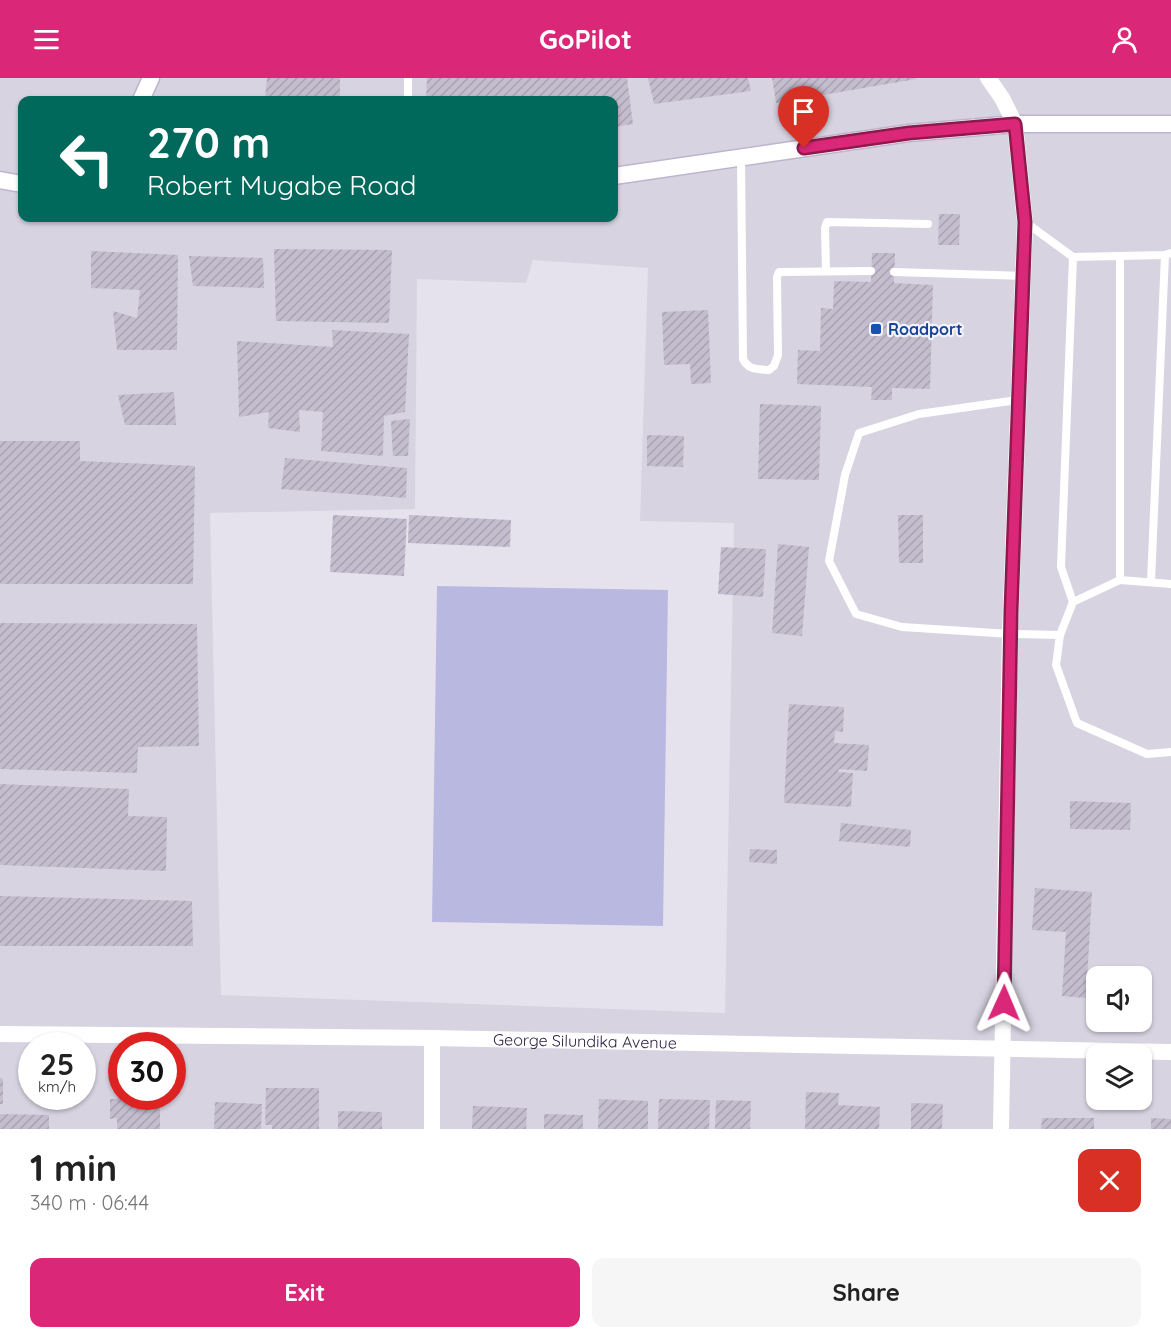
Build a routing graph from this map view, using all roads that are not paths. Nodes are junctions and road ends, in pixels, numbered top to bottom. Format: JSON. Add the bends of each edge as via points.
{"nodes":[{"id":1,"x":151,"y":78,"type":"edge"},
{"id":2,"x":408,"y":78,"type":"edge"},
{"id":3,"x":988,"y":78,"type":"edge"},
{"id":4,"x":143,"y":96,"type":"edge"},
{"id":5,"x":408,"y":96,"type":"edge"},
{"id":6,"x":1015,"y":124,"type":"junction"},
{"id":7,"x":1171,"y":124,"type":"edge"},
{"id":8,"x":741,"y":157,"type":"junction"},
{"id":9,"x":618,"y":175,"type":"edge"},
{"id":10,"x":0,"y":180,"type":"edge"},
{"id":11,"x":18,"y":183,"type":"edge"},
{"id":12,"x":1025,"y":222,"type":"junction"},
{"id":13,"x":928,"y":224,"type":"dead end"},
{"id":14,"x":1168,"y":254,"type":"edge"},
{"id":15,"x":1073,"y":257,"type":"junction"},
{"id":16,"x":1120,"y":257,"type":"junction"},
{"id":17,"x":826,"y":271,"type":"junction"},
{"id":18,"x":871,"y":271,"type":"dead end"},
{"id":19,"x":894,"y":272,"type":"dead end"},
{"id":20,"x":1024,"y":276,"type":"junction"},
{"id":21,"x":1017,"y":400,"type":"junction"},
{"id":22,"x":1120,"y":580,"type":"junction"},
{"id":23,"x":1151,"y":582,"type":"junction"},
{"id":24,"x":1171,"y":584,"type":"edge"},
{"id":25,"x":1073,"y":602,"type":"junction"},
{"id":26,"x":1010,"y":634,"type":"junction"},
{"id":27,"x":1059,"y":635,"type":"junction"},
{"id":28,"x":1171,"y":752,"type":"edge"},
{"id":29,"x":0,"y":1034,"type":"edge"},
{"id":30,"x":432,"y":1038,"type":"junction"},
{"id":31,"x":1003,"y":1050,"type":"junction"},
{"id":32,"x":1171,"y":1052,"type":"edge"},
{"id":33,"x":432,"y":1129,"type":"edge"},
{"id":34,"x":1001,"y":1129,"type":"edge"}],
"edges":[{"from":1,"to":4,"type":"street"},
{"from":2,"to":5,"type":"lane"},
{"from":3,"to":6,"type":"street"},
{"from":6,"to":7,"type":"street"},
{"from":6,"to":8,"type":"street","via":[[909,133]]},
{"from":6,"to":12,"type":"street"},
{"from":8,"to":9,"type":"street"},
{"from":8,"to":17,"type":"lane","via":[[746,365],[769,370],[778,355],[778,272]]},
{"from":10,"to":11,"type":"street"},
{"from":12,"to":15,"type":"lane"},
{"from":12,"to":20,"type":"street"},
{"from":13,"to":17,"type":"lane","via":[[827,222]]},
{"from":14,"to":16,"type":"lane"},
{"from":14,"to":23,"type":"lane"},
{"from":15,"to":16,"type":"lane"},
{"from":15,"to":25,"type":"lane","via":[[1061,567]]},
{"from":16,"to":22,"type":"lane"},
{"from":17,"to":18,"type":"lane"},
{"from":19,"to":20,"type":"lane"},
{"from":20,"to":21,"type":"street"},
{"from":21,"to":26,"type":"street"},
{"from":21,"to":26,"type":"lane","via":[[919,414],[859,433],[845,475],[829,561],[856,614],[902,627]]},
{"from":22,"to":23,"type":"lane"},
{"from":22,"to":25,"type":"lane"},
{"from":23,"to":24,"type":"lane"},
{"from":25,"to":27,"type":"lane"},
{"from":26,"to":27,"type":"lane"},
{"from":26,"to":31,"type":"street"},
{"from":27,"to":28,"type":"lane","via":[[1056,665],[1077,723],[1147,754]]},
{"from":29,"to":30,"type":"street","name":"George Silundika Avenue"},
{"from":30,"to":31,"type":"street","name":"George Silundika Avenue"},
{"from":30,"to":33,"type":"street"},
{"from":31,"to":32,"type":"street","name":"George Silundika Avenue"},
{"from":31,"to":34,"type":"street"}]}
